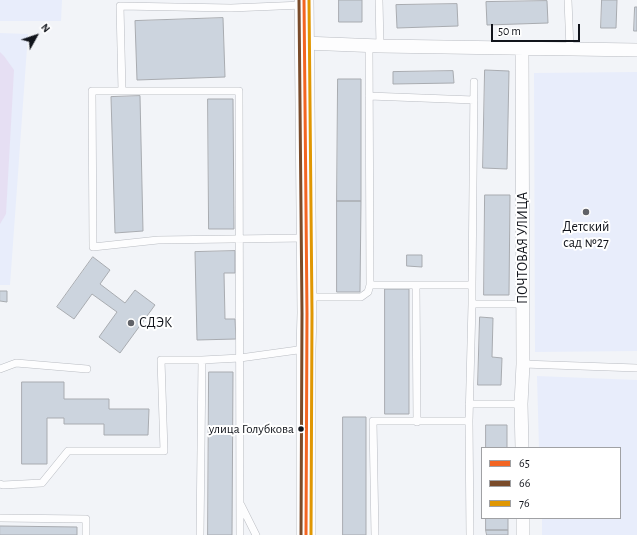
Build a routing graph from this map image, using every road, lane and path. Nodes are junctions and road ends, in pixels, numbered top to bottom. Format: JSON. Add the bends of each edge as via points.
{"nodes":[{"id":1,"x":379,"y":0,"type":"edge"},
{"id":2,"x":568,"y":0,"type":"edge"},
{"id":3,"x":120,"y":3,"type":"edge"},
{"id":4,"x":304,"y":3,"type":"edge"},
{"id":5,"x":196,"y":4,"type":"edge"},
{"id":6,"x":304,"y":43,"type":"junction"},
{"id":7,"x":374,"y":46,"type":"junction"},
{"id":8,"x":522,"y":47,"type":"junction"},
{"id":9,"x":570,"y":49,"type":"junction"},
{"id":10,"x":637,"y":50,"type":"edge"},
{"id":11,"x":474,"y":82,"type":"dead end"},
{"id":12,"x":122,"y":91,"type":"junction"},
{"id":13,"x":369,"y":96,"type":"junction"},
{"id":14,"x":474,"y":100,"type":"junction"},
{"id":15,"x":305,"y":238,"type":"junction"},
{"id":16,"x":240,"y":239,"type":"junction"},
{"id":17,"x":370,"y":285,"type":"junction"},
{"id":18,"x":416,"y":285,"type":"junction"},
{"id":19,"x":472,"y":286,"type":"junction"},
{"id":20,"x":306,"y":297,"type":"junction"},
{"id":21,"x":472,"y":304,"type":"junction"},
{"id":22,"x":523,"y":304,"type":"junction"},
{"id":23,"x":306,"y":349,"type":"junction"},
{"id":24,"x":240,"y":358,"type":"junction"},
{"id":25,"x":202,"y":360,"type":"junction"},
{"id":26,"x":523,"y":364,"type":"junction"},
{"id":27,"x":0,"y":368,"type":"edge"},
{"id":28,"x":637,"y":368,"type":"edge"},
{"id":29,"x":87,"y":369,"type":"dead end"},
{"id":30,"x":469,"y":404,"type":"junction"},
{"id":31,"x":521,"y":404,"type":"junction"},
{"id":32,"x":469,"y":421,"type":"junction"},
{"id":33,"x":417,"y":422,"type":"junction"},
{"id":34,"x":522,"y":447,"type":"edge"},
{"id":35,"x":0,"y":484,"type":"edge"},
{"id":36,"x":240,"y":503,"type":"junction"},
{"id":37,"x":0,"y":518,"type":"edge"},
{"id":38,"x":523,"y":519,"type":"edge"},
{"id":39,"x":86,"y":535,"type":"edge"},
{"id":40,"x":200,"y":535,"type":"edge"},
{"id":41,"x":240,"y":535,"type":"edge"},
{"id":42,"x":256,"y":535,"type":"edge"},
{"id":43,"x":306,"y":535,"type":"edge"},
{"id":44,"x":375,"y":535,"type":"edge"},
{"id":45,"x":470,"y":535,"type":"edge"},
{"id":46,"x":523,"y":535,"type":"edge"}],
"edges":[{"from":1,"to":7,"type":"lane"},
{"from":2,"to":9,"type":"lane"},
{"from":3,"to":5,"type":"lane"},
{"from":3,"to":12,"type":"lane"},
{"from":4,"to":5,"type":"lane","via":[[231,8]]},
{"from":4,"to":6,"type":"main road"},
{"from":6,"to":7,"type":"street"},
{"from":6,"to":15,"type":"main road"},
{"from":7,"to":8,"type":"street"},
{"from":7,"to":13,"type":"lane"},
{"from":8,"to":9,"type":"street"},
{"from":8,"to":22,"type":"street","name":"ПОЧТОВАЯ УЛИЦА"},
{"from":9,"to":10,"type":"street"},
{"from":11,"to":14,"type":"lane"},
{"from":12,"to":16,"type":"lane","via":[[239,91]]},
{"from":12,"to":16,"type":"lane","via":[[92,91],[93,247],[158,240]]},
{"from":13,"to":14,"type":"lane"},
{"from":13,"to":17,"type":"lane"},
{"from":14,"to":19,"type":"lane"},
{"from":15,"to":16,"type":"lane"},
{"from":15,"to":20,"type":"main road"},
{"from":16,"to":24,"type":"lane"},
{"from":17,"to":18,"type":"lane"},
{"from":17,"to":20,"type":"lane","via":[[368,292],[361,297]]},
{"from":18,"to":19,"type":"lane"},
{"from":18,"to":33,"type":"lane"},
{"from":19,"to":21,"type":"lane"},
{"from":20,"to":23,"type":"main road"},
{"from":21,"to":22,"type":"lane"},
{"from":21,"to":30,"type":"lane"},
{"from":22,"to":26,"type":"street","name":"ПОЧТОВАЯ УЛИЦА"},
{"from":23,"to":24,"type":"lane"},
{"from":23,"to":43,"type":"main road"},
{"from":24,"to":25,"type":"lane"},
{"from":24,"to":36,"type":"lane"},
{"from":25,"to":35,"type":"lane","via":[[161,360],[164,451],[68,451],[42,483]]},
{"from":25,"to":40,"type":"lane"},
{"from":26,"to":28,"type":"lane"},
{"from":26,"to":31,"type":"street","name":"ПОЧТОВАЯ УЛИЦА"},
{"from":27,"to":29,"type":"lane","via":[[16,363]]},
{"from":30,"to":31,"type":"lane"},
{"from":30,"to":32,"type":"lane"},
{"from":31,"to":34,"type":"street","name":"ПОЧТОВАЯ УЛИЦА"},
{"from":32,"to":33,"type":"lane"},
{"from":32,"to":45,"type":"lane"},
{"from":33,"to":44,"type":"lane","via":[[372,421]]},
{"from":36,"to":41,"type":"lane"},
{"from":36,"to":42,"type":"lane"},
{"from":37,"to":39,"type":"lane","via":[[86,519]]},
{"from":38,"to":46,"type":"street"}]}
